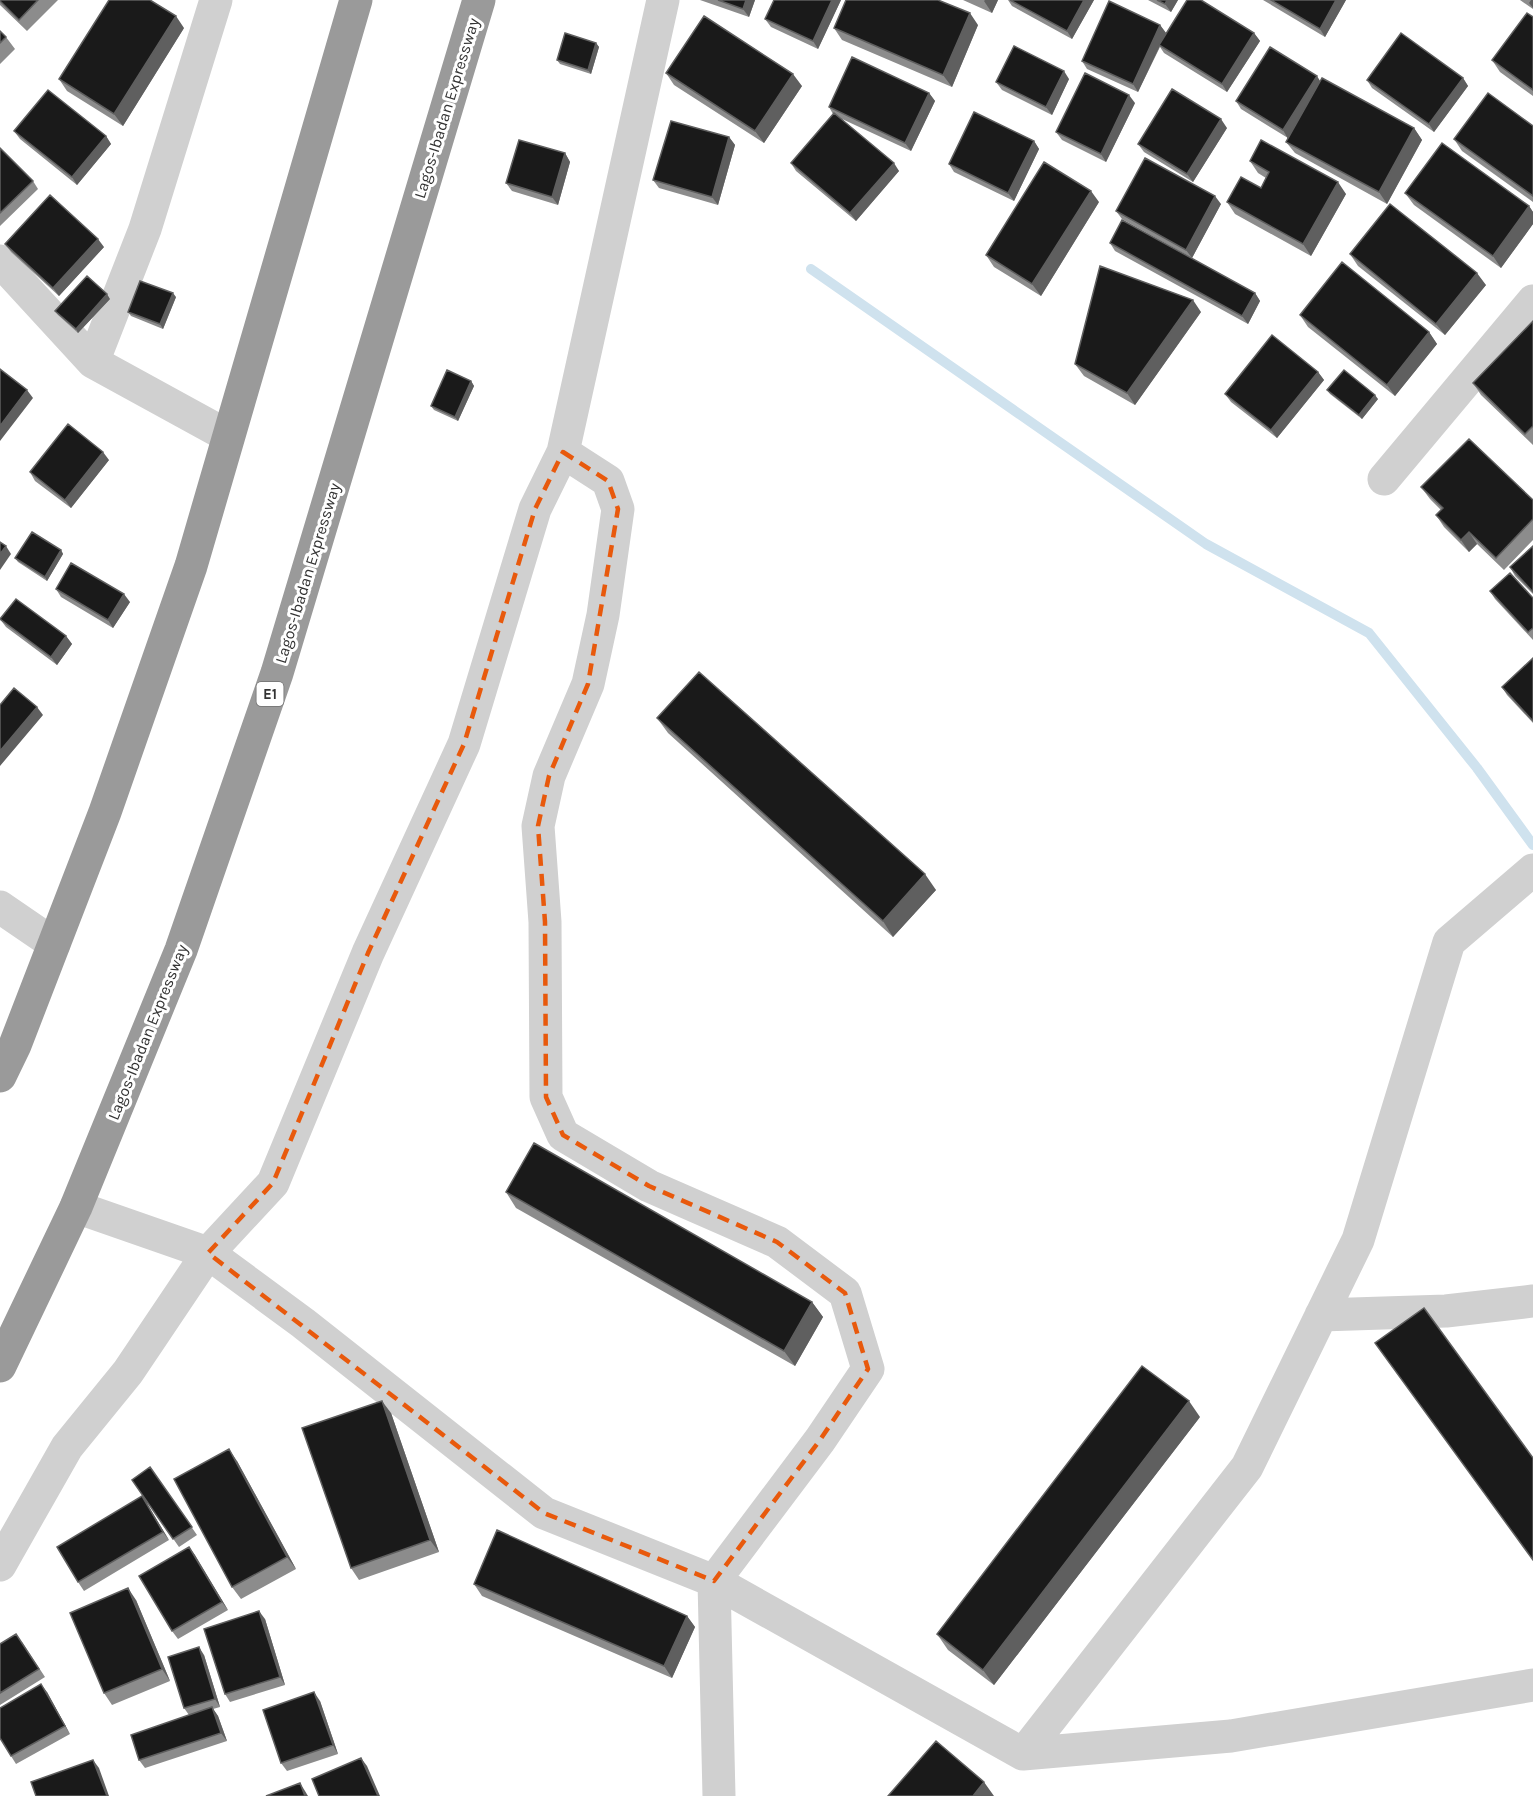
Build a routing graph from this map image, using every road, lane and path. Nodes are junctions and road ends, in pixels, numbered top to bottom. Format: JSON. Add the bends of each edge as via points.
{"nodes":[{"id":1,"x":216,"y":0,"type":"edge"},
{"id":2,"x":356,"y":0,"type":"edge"},
{"id":3,"x":479,"y":0,"type":"edge"},
{"id":4,"x":663,"y":0,"type":"edge"},
{"id":5,"x":0,"y":261,"type":"edge"},
{"id":6,"x":1533,"y":301,"type":"edge"},
{"id":7,"x":93,"y":362,"type":"junction"},
{"id":8,"x":228,"y":436,"type":"junction"},
{"id":9,"x":563,"y":452,"type":"junction"},
{"id":10,"x":1384,"y":479,"type":"dead end"},
{"id":11,"x":1533,"y":870,"type":"edge"},
{"id":12,"x":0,"y":906,"type":"edge"},
{"id":13,"x":54,"y":944,"type":"junction"},
{"id":14,"x":0,"y":1076,"type":"edge"},
{"id":15,"x":76,"y":1207,"type":"junction"},
{"id":16,"x":208,"y":1253,"type":"junction"},
{"id":17,"x":1533,"y":1301,"type":"edge"},
{"id":18,"x":1321,"y":1315,"type":"junction"},
{"id":19,"x":0,"y":1366,"type":"edge"},
{"id":20,"x":0,"y":1565,"type":"edge"},
{"id":21,"x":714,"y":1581,"type":"junction"},
{"id":22,"x":1533,"y":1685,"type":"edge"},
{"id":23,"x":1023,"y":1754,"type":"junction"},
{"id":24,"x":719,"y":1796,"type":"edge"}],
"edges":[{"from":1,"to":7,"type":"street","via":[[144,230]]},
{"from":2,"to":8,"type":"highway"},
{"from":3,"to":15,"type":"highway","name":"Lagos-Ibadan Expressway","number":"E1","via":[[277,673],[181,950]]},
{"from":4,"to":9,"type":"street"},
{"from":5,"to":7,"type":"street"},
{"from":6,"to":10,"type":"street"},
{"from":7,"to":8,"type":"street"},
{"from":8,"to":13,"type":"highway","via":[[190,566],[105,812]]},
{"from":9,"to":16,"type":"street","via":[[535,509],[464,744],[368,953],[273,1183]]},
{"from":9,"to":21,"type":"street","via":[[608,480],[618,509],[605,605],[588,684],[549,776],[538,826],[545,922],[546,1097],[563,1135],[649,1186],[777,1242],[845,1293],[868,1369]]},
{"from":11,"to":18,"type":"street","via":[[1449,942],[1358,1240]]},
{"from":12,"to":13,"type":"street"},
{"from":13,"to":14,"type":"highway"},
{"from":15,"to":16,"type":"street"},
{"from":15,"to":19,"type":"highway","name":"Lagos-Ibadan Expressway","number":"E1"},
{"from":16,"to":20,"type":"street","via":[[128,1372],[68,1447]]},
{"from":16,"to":21,"type":"street","via":[[544,1514]]},
{"from":17,"to":18,"type":"street","via":[[1446,1311]]},
{"from":18,"to":23,"type":"street","via":[[1247,1467]]},
{"from":21,"to":23,"type":"street"},
{"from":21,"to":24,"type":"street"},
{"from":22,"to":23,"type":"street","via":[[1232,1736]]}]}
